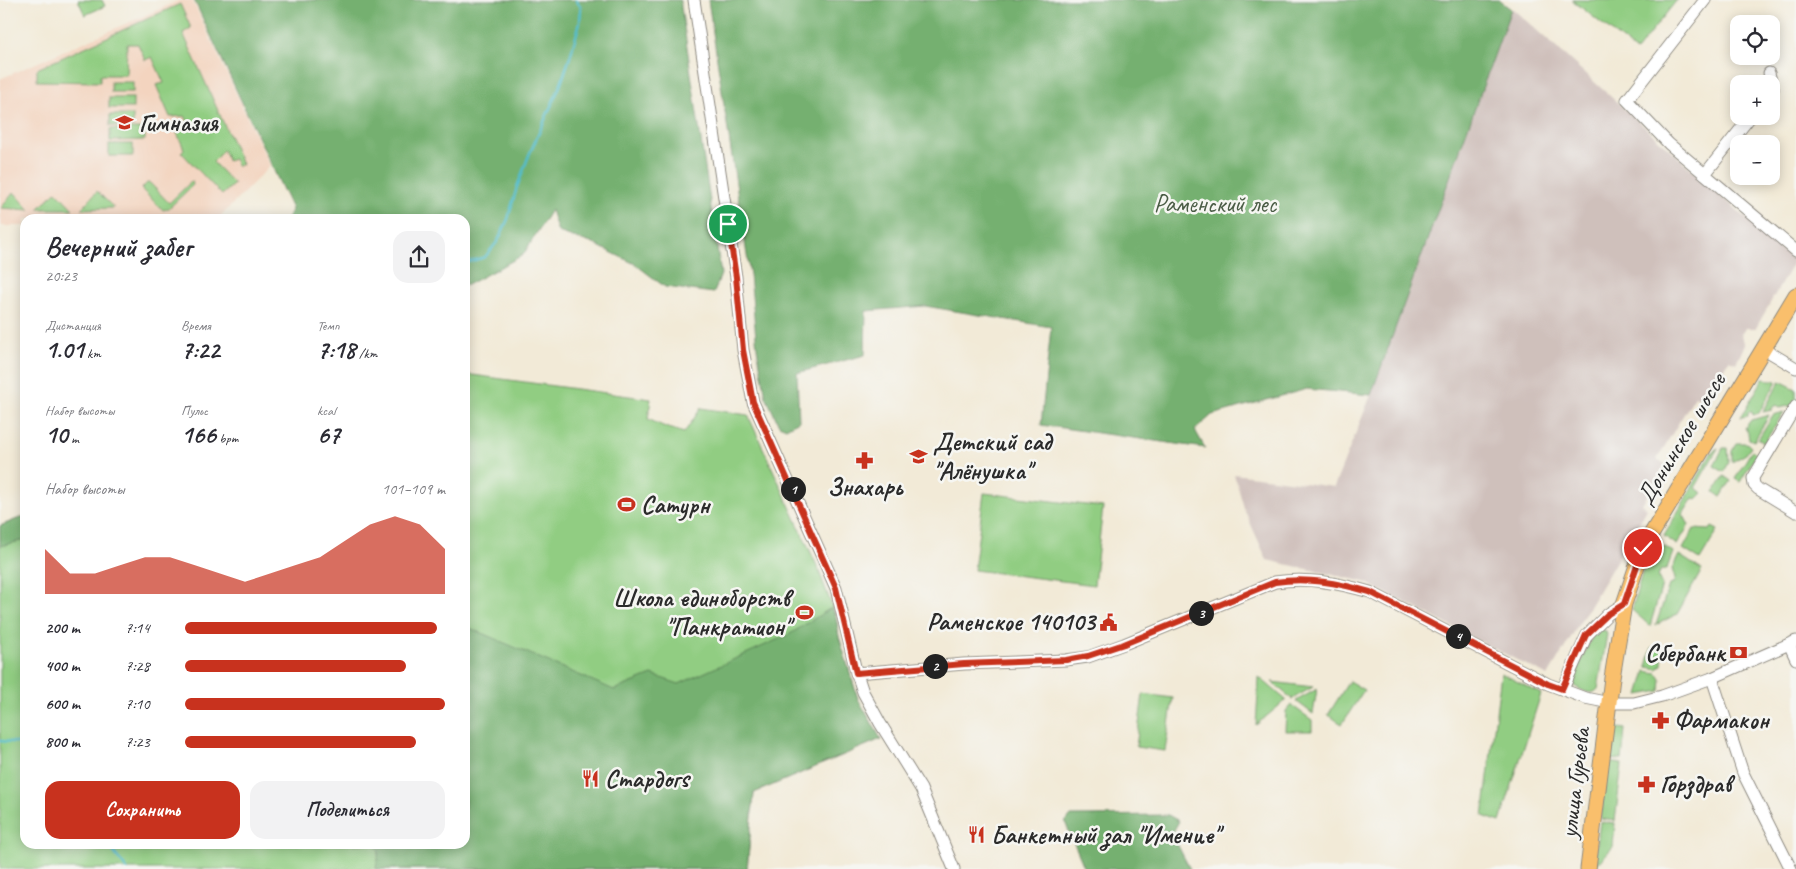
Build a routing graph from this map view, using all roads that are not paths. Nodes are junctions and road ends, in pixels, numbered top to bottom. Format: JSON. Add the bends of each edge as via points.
{"nodes":[{"id":1,"x":694,"y":0,"type":"edge"},
{"id":2,"x":1705,"y":0,"type":"edge"},
{"id":3,"x":1744,"y":125,"type":"edge"},
{"id":4,"x":1705,"y":174,"type":"junction"},
{"id":5,"x":1796,"y":251,"type":"edge"},
{"id":6,"x":1796,"y":295,"type":"edge"},
{"id":7,"x":1764,"y":349,"type":"junction"},
{"id":8,"x":1796,"y":368,"type":"edge"},
{"id":9,"x":1796,"y":406,"type":"edge"},
{"id":10,"x":1796,"y":512,"type":"edge"},
{"id":11,"x":1624,"y":604,"type":"junction"},
{"id":12,"x":1793,"y":642,"type":"edge"},
{"id":13,"x":1796,"y":659,"type":"edge"},
{"id":14,"x":856,"y":673,"type":"junction"},
{"id":15,"x":1712,"y":678,"type":"junction"},
{"id":16,"x":1562,"y":689,"type":"junction"},
{"id":17,"x":1610,"y":704,"type":"junction"},
{"id":18,"x":954,"y":869,"type":"edge"},
{"id":19,"x":1588,"y":869,"type":"edge"},
{"id":20,"x":1791,"y":869,"type":"edge"}],
"edges":[{"from":1,"to":14,"type":"street","via":[[753,402],[836,588]]},
{"from":2,"to":4,"type":"street","via":[[1627,100],[1663,139]]},
{"from":3,"to":4,"type":"street"},
{"from":4,"to":5,"type":"street"},
{"from":6,"to":7,"type":"main road","name":"Донинское шоссе"},
{"from":7,"to":8,"type":"street"},
{"from":7,"to":11,"type":"main road","name":"Донинское шоссе","via":[[1643,548]]},
{"from":9,"to":10,"type":"street","via":[[1753,478],[1758,489]]},
{"from":11,"to":16,"type":"street","via":[[1586,635]]},
{"from":11,"to":17,"type":"main road","name":"Донинское шоссе"},
{"from":12,"to":13,"type":"street"},
{"from":12,"to":15,"type":"street"},
{"from":14,"to":16,"type":"street","via":[[1088,656],[1275,582],[1314,580],[1370,592]]},
{"from":14,"to":18,"type":"street","via":[[880,723],[921,789]]},
{"from":15,"to":17,"type":"street","via":[[1644,701]]},
{"from":15,"to":20,"type":"street","via":[[1742,773]]},
{"from":16,"to":17,"type":"street"},
{"from":17,"to":19,"type":"main road","name":"улица Гурьева"}]}
